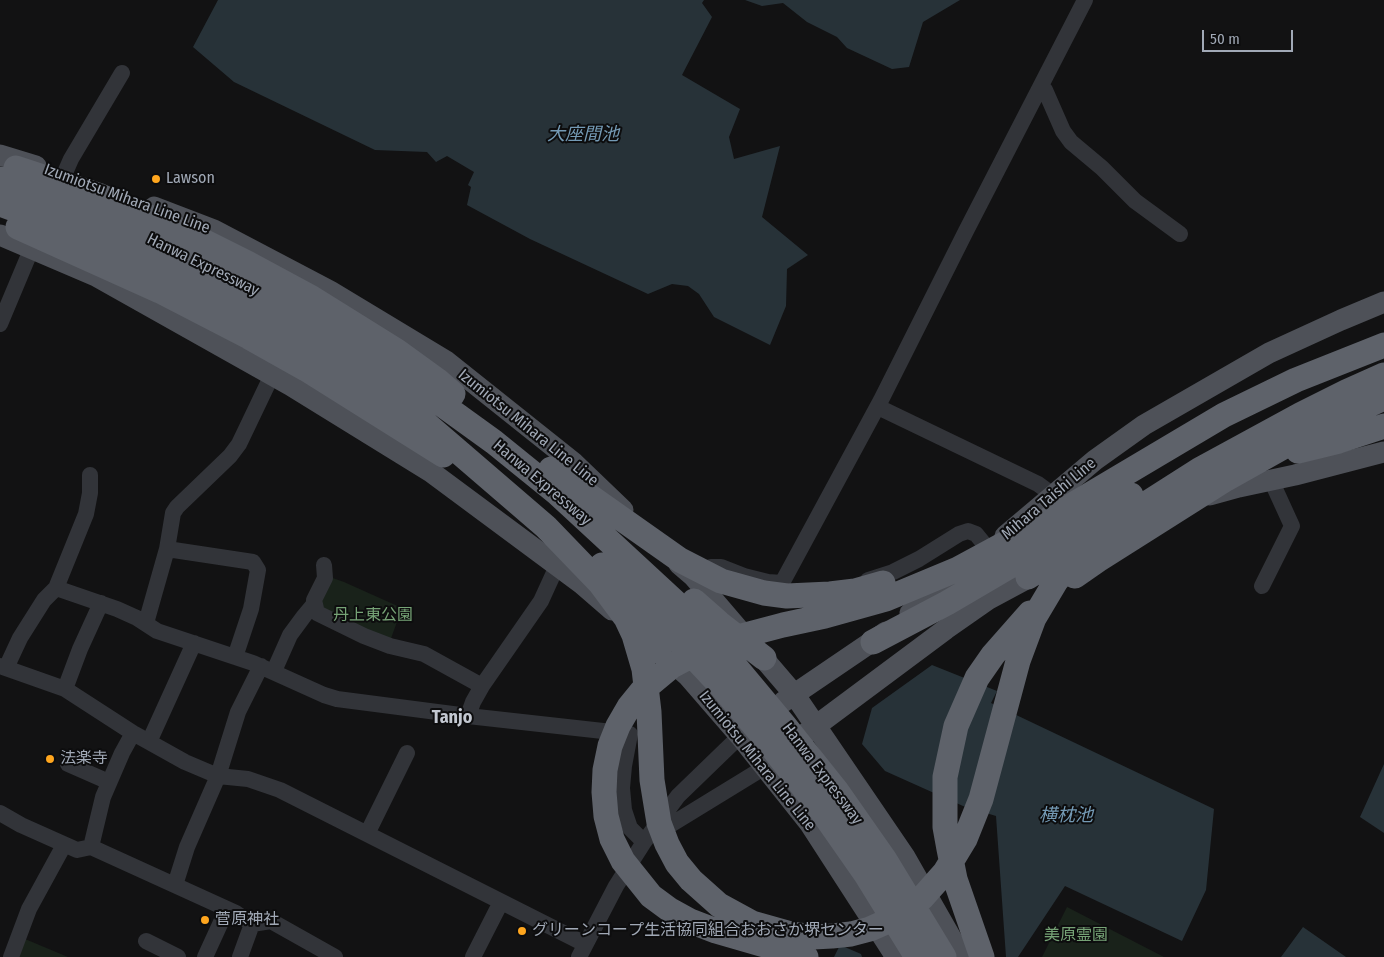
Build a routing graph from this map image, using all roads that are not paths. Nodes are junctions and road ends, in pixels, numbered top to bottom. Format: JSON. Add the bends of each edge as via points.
{"nodes":[{"id":1,"x":1085,"y":0,"type":"edge"},
{"id":2,"x":122,"y":73,"type":"dead end"},
{"id":3,"x":1041,"y":87,"type":"junction"},
{"id":4,"x":0,"y":155,"type":"edge"},
{"id":5,"x":0,"y":164,"type":"edge"},
{"id":6,"x":65,"y":175,"type":"junction"},
{"id":7,"x":0,"y":179,"type":"edge"},
{"id":8,"x":0,"y":204,"type":"edge"},
{"id":9,"x":0,"y":219,"type":"edge"},
{"id":10,"x":1180,"y":234,"type":"dead end"},
{"id":11,"x":0,"y":235,"type":"edge"},
{"id":12,"x":31,"y":248,"type":"junction"},
{"id":13,"x":1384,"y":302,"type":"edge"},
{"id":14,"x":0,"y":324,"type":"edge"},
{"id":15,"x":1384,"y":329,"type":"edge"},
{"id":16,"x":1384,"y":345,"type":"edge"},
{"id":17,"x":1384,"y":359,"type":"edge"},
{"id":18,"x":272,"y":375,"type":"junction"},
{"id":19,"x":1384,"y":375,"type":"edge"},
{"id":20,"x":1384,"y":398,"type":"edge"},
{"id":21,"x":416,"y":400,"type":"junction"},
{"id":22,"x":878,"y":406,"type":"junction"},
{"id":23,"x":1384,"y":426,"type":"edge"},
{"id":24,"x":1384,"y":452,"type":"edge"},
{"id":25,"x":90,"y":475,"type":"dead end"},
{"id":26,"x":1271,"y":480,"type":"junction"},
{"id":27,"x":1053,"y":495,"type":"junction"},
{"id":28,"x":167,"y":549,"type":"junction"},
{"id":29,"x":989,"y":550,"type":"junction"},
{"id":30,"x":324,"y":565,"type":"dead end"},
{"id":31,"x":557,"y":566,"type":"junction"},
{"id":32,"x":693,"y":576,"type":"junction"},
{"id":33,"x":1028,"y":577,"type":"junction"},
{"id":34,"x":782,"y":584,"type":"junction"},
{"id":35,"x":1262,"y":586,"type":"dead end"},
{"id":36,"x":56,"y":588,"type":"junction"},
{"id":37,"x":101,"y":603,"type":"junction"},
{"id":38,"x":314,"y":604,"type":"junction"},
{"id":39,"x":146,"y":623,"type":"junction"},
{"id":40,"x":873,"y":642,"type":"junction"},
{"id":41,"x":194,"y":643,"type":"junction"},
{"id":42,"x":659,"y":651,"type":"junction"},
{"id":43,"x":235,"y":657,"type":"junction"},
{"id":44,"x":764,"y":658,"type":"junction"},
{"id":45,"x":3,"y":667,"type":"edge"},
{"id":46,"x":267,"y":669,"type":"junction"},
{"id":47,"x":482,"y":686,"type":"junction"},
{"id":48,"x":65,"y":690,"type":"junction"},
{"id":49,"x":794,"y":694,"type":"junction"},
{"id":50,"x":468,"y":716,"type":"junction"},
{"id":51,"x":815,"y":726,"type":"junction"},
{"id":52,"x":133,"y":733,"type":"junction"},
{"id":53,"x":740,"y":736,"type":"junction"},
{"id":54,"x":149,"y":742,"type":"junction"},
{"id":55,"x":407,"y":753,"type":"dead end"},
{"id":56,"x":68,"y":764,"type":"dead end"},
{"id":57,"x":765,"y":767,"type":"junction"},
{"id":58,"x":218,"y":776,"type":"junction"},
{"id":59,"x":109,"y":782,"type":"junction"},
{"id":60,"x":0,"y":813,"type":"edge"},
{"id":61,"x":367,"y":834,"type":"junction"},
{"id":62,"x":644,"y":842,"type":"junction"},
{"id":63,"x":64,"y":844,"type":"junction"},
{"id":64,"x":91,"y":846,"type":"junction"},
{"id":65,"x":175,"y":885,"type":"junction"},
{"id":66,"x":501,"y":902,"type":"junction"},
{"id":67,"x":227,"y":909,"type":"junction"},
{"id":68,"x":252,"y":924,"type":"junction"},
{"id":69,"x":146,"y":941,"type":"dead end"},
{"id":70,"x":582,"y":951,"type":"edge"},
{"id":71,"x":11,"y":957,"type":"edge"},
{"id":72,"x":178,"y":957,"type":"edge"},
{"id":73,"x":205,"y":957,"type":"edge"},
{"id":74,"x":240,"y":957,"type":"edge"},
{"id":75,"x":335,"y":957,"type":"edge"},
{"id":76,"x":473,"y":957,"type":"edge"},
{"id":77,"x":806,"y":957,"type":"edge"},
{"id":78,"x":896,"y":957,"type":"edge"},
{"id":79,"x":917,"y":957,"type":"edge"},
{"id":80,"x":944,"y":957,"type":"edge"},
{"id":81,"x":962,"y":957,"type":"edge"},
{"id":82,"x":982,"y":957,"type":"edge"}],
"edges":[{"from":1,"to":3,"type":"street"},
{"from":2,"to":6,"type":"street","via":[[71,159]]},
{"from":3,"to":10,"type":"street","via":[[1071,142],[1135,201]]},
{"from":3,"to":22,"type":"street"},
{"from":4,"to":6,"type":"main road","name":"Izumiotsu Mihara Line Line"},
{"from":5,"to":44,"type":"highway","via":[[98,195],[190,235],[312,298],[397,351],[437,380]]},
{"from":6,"to":12,"type":"street"},
{"from":6,"to":32,"type":"main road","name":"Izumiotsu Mihara Line Line","via":[[108,188],[214,230],[330,291],[446,361],[574,463]]},
{"from":7,"to":21,"type":"highway","name":"Hanwa Expressway","via":[[117,224],[278,302],[352,344]]},
{"from":8,"to":21,"type":"highway","name":"Hanwa Expressway","via":[[110,247],[210,293],[336,363]]},
{"from":9,"to":42,"type":"highway","via":[[160,291],[250,336],[458,465],[585,560],[634,612]]},
{"from":11,"to":12,"type":"main road","name":"Izumiotsu Mihara Line Line"},
{"from":12,"to":14,"type":"street"},
{"from":12,"to":18,"type":"main road","name":"Izumiotsu Mihara Line Line","via":[[96,276]]},
{"from":13,"to":27,"type":"main road","name":"Mihara Taishi Line","via":[[1269,353],[1200,391],[1144,425]]},
{"from":15,"to":21,"type":"highway","via":[[1294,365],[1236,393],[986,538],[924,568],[877,586],[809,596],[757,591],[720,581],[699,571],[519,446],[466,414]]},
{"from":16,"to":77,"type":"highway","via":[[1296,380],[1224,415],[958,569],[886,599],[704,648],[672,666],[642,691],[618,726],[605,770],[606,816],[612,839],[623,861],[651,896],[690,921]]},
{"from":17,"to":40,"type":"highway","via":[[1270,414],[947,604]]},
{"from":18,"to":28,"type":"street","via":[[239,444],[173,513]]},
{"from":18,"to":31,"type":"main road","name":"Izumiotsu Mihara Line Line","via":[[431,472]]},
{"from":19,"to":21,"type":"highway","via":[[1300,415],[1199,470],[1118,522],[1085,548],[1056,581],[1034,618],[1016,668],[981,798],[965,840],[945,872],[922,898],[888,921],[851,934],[812,937],[752,923],[719,905],[691,880],[678,863],[659,823],[652,780],[644,669],[626,618],[600,583],[546,526]]},
{"from":20,"to":82,"type":"highway","via":[[1299,438],[1226,479],[1098,560],[1031,612],[993,654],[977,678],[956,726],[945,777],[944,803],[955,879]]},
{"from":21,"to":79,"type":"highway","name":"Hanwa Expressway","via":[[479,460],[604,566],[720,685],[821,810]]},
{"from":21,"to":80,"type":"highway","name":"Hanwa Expressway","via":[[494,442],[557,493],[676,602],[735,666],[836,790],[885,860]]},
{"from":22,"to":27,"type":"street","via":[[1038,484]]},
{"from":22,"to":34,"type":"street"},
{"from":23,"to":33,"type":"highway","via":[[1231,470],[1098,532]]},
{"from":24,"to":26,"type":"main road"},
{"from":25,"to":36,"type":"street","via":[[86,514]]},
{"from":26,"to":33,"type":"main road","via":[[1238,487],[1153,517]]},
{"from":26,"to":35,"type":"street","via":[[1292,526]]},
{"from":27,"to":29,"type":"main road","name":"Mihara Taishi Line"},
{"from":28,"to":39,"type":"street"},
{"from":28,"to":43,"type":"street","via":[[253,562],[258,570]]},
{"from":29,"to":34,"type":"street","via":[[976,534],[968,532],[893,572],[866,580],[827,586]]},
{"from":29,"to":40,"type":"main road","name":"Mihara Taishi Line"},
{"from":30,"to":38,"type":"street","via":[[325,578]]},
{"from":31,"to":42,"type":"main road","name":"Izumiotsu Mihara Line Line"},
{"from":31,"to":47,"type":"street","via":[[541,601]]},
{"from":32,"to":34,"type":"street","via":[[711,567],[721,567]]},
{"from":32,"to":44,"type":"main road","name":"Izumiotsu Mihara Line Line"},
{"from":33,"to":51,"type":"main road","via":[[946,628]]},
{"from":36,"to":37,"type":"street"},
{"from":36,"to":45,"type":"street","via":[[44,600]]},
{"from":37,"to":39,"type":"street"},
{"from":37,"to":48,"type":"street"},
{"from":38,"to":46,"type":"street"},
{"from":38,"to":47,"type":"street","via":[[317,612],[356,632],[390,646],[424,654]]},
{"from":39,"to":41,"type":"street","via":[[157,631]]},
{"from":40,"to":49,"type":"main road","name":"Mihara Taishi Line"},
{"from":41,"to":43,"type":"street"},
{"from":41,"to":54,"type":"street"},
{"from":42,"to":53,"type":"main road","name":"Izumiotsu Mihara Line Line","via":[[688,676]]},
{"from":43,"to":46,"type":"street"},
{"from":44,"to":49,"type":"main road","name":"Izumiotsu Mihara Line Line"},
{"from":45,"to":48,"type":"street"},
{"from":46,"to":50,"type":"street","via":[[336,699]]},
{"from":46,"to":58,"type":"street","via":[[238,712]]},
{"from":47,"to":50,"type":"street"},
{"from":48,"to":52,"type":"street"},
{"from":49,"to":51,"type":"main road","name":"Izumiotsu Mihara Line Line"},
{"from":49,"to":53,"type":"main road","name":"Mihara Taishi Line"},
{"from":50,"to":62,"type":"street","via":[[630,734],[624,766],[624,810],[630,828]]},
{"from":51,"to":57,"type":"main road"},
{"from":51,"to":81,"type":"main road","name":"Izumiotsu Mihara Line Line","via":[[905,857]]},
{"from":52,"to":54,"type":"street"},
{"from":52,"to":59,"type":"street"},
{"from":53,"to":57,"type":"main road","name":"Izumiotsu Mihara Line Line"},
{"from":53,"to":62,"type":"street","via":[[678,796]]},
{"from":54,"to":58,"type":"street"},
{"from":55,"to":61,"type":"street"},
{"from":56,"to":59,"type":"street"},
{"from":57,"to":62,"type":"street"},
{"from":57,"to":78,"type":"main road","name":"Izumiotsu Mihara Line Line","via":[[810,824]]},
{"from":58,"to":61,"type":"street","via":[[248,779],[280,790]]},
{"from":58,"to":65,"type":"street","via":[[187,847]]},
{"from":59,"to":64,"type":"street"},
{"from":60,"to":63,"type":"street"},
{"from":61,"to":66,"type":"street"},
{"from":62,"to":70,"type":"street","via":[[616,886]]},
{"from":63,"to":64,"type":"street","via":[[77,850]]},
{"from":63,"to":71,"type":"street","via":[[29,909]]},
{"from":64,"to":65,"type":"street"},
{"from":65,"to":67,"type":"street"},
{"from":66,"to":70,"type":"street"},
{"from":66,"to":76,"type":"street"},
{"from":67,"to":68,"type":"street"},
{"from":67,"to":73,"type":"street"},
{"from":68,"to":74,"type":"street"},
{"from":68,"to":75,"type":"street","via":[[271,921]]},
{"from":69,"to":72,"type":"street"}]}
